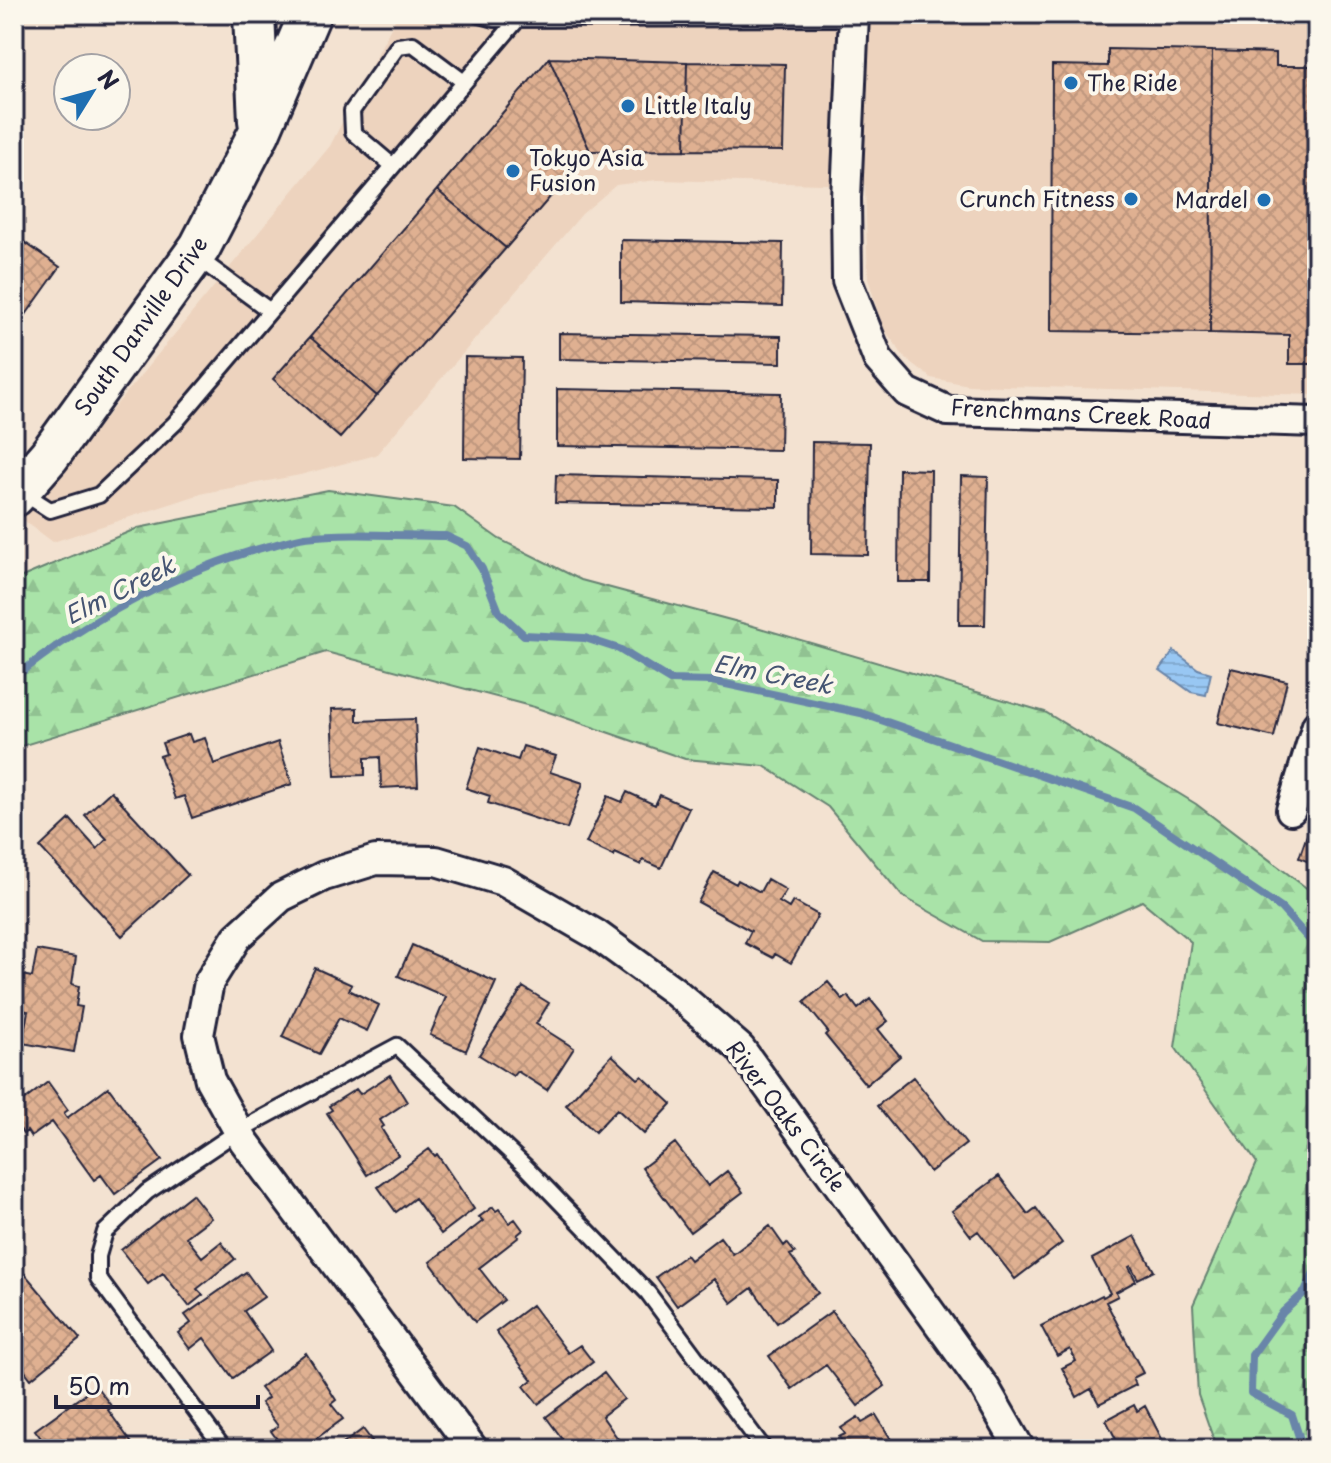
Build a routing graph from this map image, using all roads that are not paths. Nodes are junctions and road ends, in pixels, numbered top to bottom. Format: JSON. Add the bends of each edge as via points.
{"nodes":[{"id":1,"x":254,"y":14,"type":"edge"},
{"id":2,"x":310,"y":14,"type":"edge"},
{"id":3,"x":477,"y":14,"type":"edge"},
{"id":4,"x":854,"y":16,"type":"edge"},
{"id":5,"x":518,"y":19,"type":"junction"},
{"id":6,"x":464,"y":82,"type":"junction"},
{"id":7,"x":259,"y":133,"type":"junction"},
{"id":8,"x":393,"y":166,"type":"junction"},
{"id":9,"x":194,"y":255,"type":"junction"},
{"id":10,"x":270,"y":311,"type":"junction"},
{"id":11,"x":1317,"y":422,"type":"edge"},
{"id":12,"x":17,"y":493,"type":"edge"},
{"id":13,"x":1317,"y":725,"type":"edge"},
{"id":14,"x":1291,"y":810,"type":"dead end"},
{"id":15,"x":238,"y":1131,"type":"junction"},
{"id":16,"x":224,"y":1449,"type":"edge"},
{"id":17,"x":473,"y":1449,"type":"edge"},
{"id":18,"x":764,"y":1449,"type":"edge"},
{"id":19,"x":1020,"y":1449,"type":"edge"}],
"edges":[{"from":1,"to":7,"type":"main road"},
{"from":2,"to":7,"type":"main road","name":"South Danville Drive"},
{"from":3,"to":5,"type":"lane"},
{"from":4,"to":5,"type":"lane"},
{"from":4,"to":11,"type":"street","name":"Frenchmans Creek Road","via":[[847,281],[878,359],[907,392],[948,411]]},
{"from":5,"to":6,"type":"lane"},
{"from":6,"to":8,"type":"lane"},
{"from":6,"to":8,"type":"lane","via":[[413,44],[398,46],[352,111],[353,132]]},
{"from":7,"to":9,"type":"main road","name":"South Danville Drive"},
{"from":8,"to":10,"type":"lane"},
{"from":9,"to":10,"type":"lane"},
{"from":9,"to":12,"type":"main road","name":"South Danville Drive"},
{"from":10,"to":12,"type":"lane","via":[[175,423],[99,495],[50,510]]},
{"from":13,"to":14,"type":"street"},
{"from":15,"to":16,"type":"lane","via":[[147,1192],[105,1232],[98,1256],[98,1278]]},
{"from":15,"to":17,"type":"street","name":"River Oaks Circle"},
{"from":15,"to":18,"type":"lane","via":[[397,1046],[526,1167],[648,1293]]},
{"from":15,"to":19,"type":"street","name":"River Oaks Circle","via":[[210,1080],[199,1035],[209,982],[237,937],[281,897],[376,860],[436,861],[503,881],[597,935],[740,1048],[985,1388]]}]}
